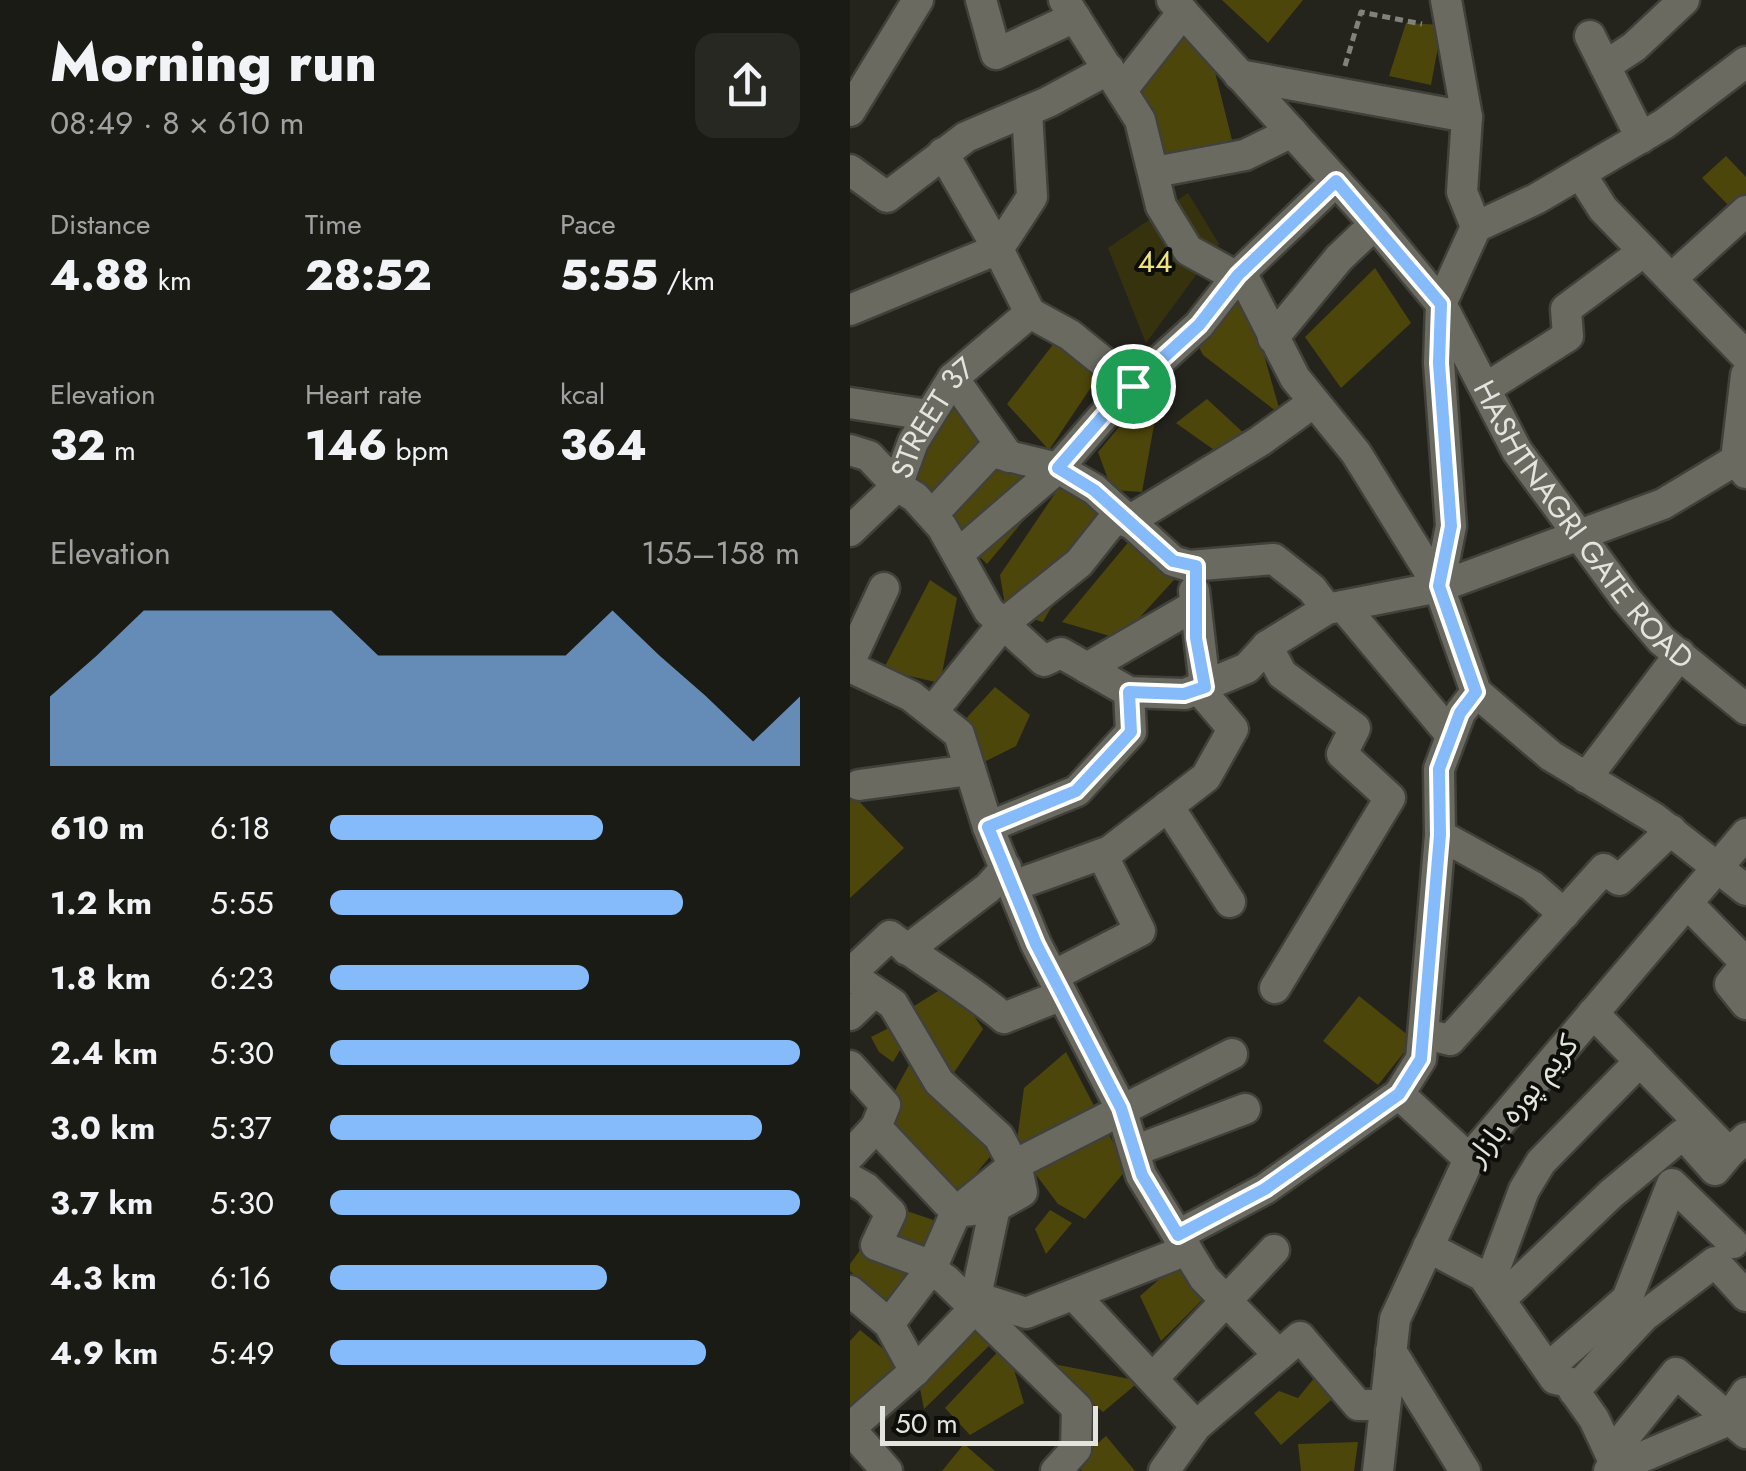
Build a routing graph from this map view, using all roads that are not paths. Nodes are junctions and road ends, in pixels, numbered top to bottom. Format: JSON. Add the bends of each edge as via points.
{"nodes":[{"id":1,"x":920,"y":0,"type":"edge"},
{"id":2,"x":981,"y":0,"type":"edge"},
{"id":3,"x":1684,"y":0,"type":"edge"},
{"id":4,"x":1178,"y":6,"type":"edge"},
{"id":5,"x":1069,"y":8,"type":"edge"},
{"id":6,"x":1449,"y":13,"type":"edge"},
{"id":7,"x":1590,"y":36,"type":"dead end"},
{"id":8,"x":1746,"y":62,"type":"edge"},
{"id":9,"x":1604,"y":66,"type":"junction"},
{"id":10,"x":1239,"y":75,"type":"junction"},
{"id":11,"x":1116,"y":80,"type":"junction"},
{"id":12,"x":850,"y":111,"type":"edge"},
{"id":13,"x":1027,"y":111,"type":"junction"},
{"id":14,"x":1466,"y":117,"type":"junction"},
{"id":15,"x":1292,"y":132,"type":"junction"},
{"id":16,"x":1640,"y":138,"type":"junction"},
{"id":17,"x":942,"y":153,"type":"junction"},
{"id":18,"x":850,"y":170,"type":"edge"},
{"id":19,"x":1154,"y":172,"type":"junction"},
{"id":20,"x":1580,"y":173,"type":"junction"},
{"id":21,"x":1336,"y":181,"type":"junction"},
{"id":22,"x":1746,"y":211,"type":"edge"},
{"id":23,"x":1375,"y":224,"type":"junction"},
{"id":24,"x":1476,"y":227,"type":"junction"},
{"id":25,"x":998,"y":249,"type":"junction"},
{"id":26,"x":1644,"y":251,"type":"junction"},
{"id":27,"x":1238,"y":275,"type":"junction"},
{"id":28,"x":1670,"y":279,"type":"junction"},
{"id":29,"x":1441,"y":304,"type":"junction"},
{"id":30,"x":850,"y":310,"type":"edge"},
{"id":31,"x":1030,"y":313,"type":"junction"},
{"id":32,"x":1273,"y":338,"type":"junction"},
{"id":33,"x":1746,"y":356,"type":"edge"},
{"id":34,"x":1746,"y":375,"type":"edge"},
{"id":35,"x":953,"y":378,"type":"junction"},
{"id":36,"x":1133,"y":386,"type":"junction"},
{"id":37,"x":1486,"y":388,"type":"junction"},
{"id":38,"x":1314,"y":402,"type":"junction"},
{"id":39,"x":850,"y":403,"type":"edge"},
{"id":40,"x":928,"y":415,"type":"junction"},
{"id":41,"x":850,"y":450,"type":"edge"},
{"id":42,"x":1008,"y":457,"type":"junction"},
{"id":43,"x":1741,"y":467,"type":"edge"},
{"id":44,"x":1058,"y":468,"type":"junction"},
{"id":45,"x":897,"y":486,"type":"junction"},
{"id":46,"x":932,"y":515,"type":"junction"},
{"id":47,"x":1122,"y":518,"type":"junction"},
{"id":48,"x":850,"y":531,"type":"edge"},
{"id":49,"x":1576,"y":534,"type":"junction"},
{"id":50,"x":958,"y":554,"type":"junction"},
{"id":51,"x":1196,"y":566,"type":"junction"},
{"id":52,"x":1439,"y":586,"type":"junction"},
{"id":53,"x":884,"y":588,"type":"dead end"},
{"id":54,"x":1194,"y":606,"type":"junction"},
{"id":55,"x":1335,"y":607,"type":"junction"},
{"id":56,"x":1003,"y":624,"type":"junction"},
{"id":57,"x":1267,"y":646,"type":"junction"},
{"id":58,"x":1680,"y":654,"type":"junction"},
{"id":59,"x":850,"y":664,"type":"edge"},
{"id":60,"x":1087,"y":668,"type":"junction"},
{"id":61,"x":1202,"y":688,"type":"junction"},
{"id":62,"x":1129,"y":692,"type":"junction"},
{"id":63,"x":1476,"y":692,"type":"junction"},
{"id":64,"x":1746,"y":709,"type":"edge"},
{"id":65,"x":933,"y":711,"type":"junction"},
{"id":66,"x":1451,"y":735,"type":"junction"},
{"id":67,"x":970,"y":770,"type":"junction"},
{"id":68,"x":1586,"y":778,"type":"junction"},
{"id":69,"x":859,"y":786,"type":"dead end"},
{"id":70,"x":1168,"y":806,"type":"junction"},
{"id":71,"x":988,"y":827,"type":"junction"},
{"id":72,"x":1671,"y":830,"type":"junction"},
{"id":73,"x":1746,"y":834,"type":"edge"},
{"id":74,"x":1440,"y":835,"type":"junction"},
{"id":75,"x":1102,"y":854,"type":"junction"},
{"id":76,"x":1719,"y":865,"type":"junction"},
{"id":77,"x":1010,"y":877,"type":"junction"},
{"id":78,"x":1746,"y":890,"type":"edge"},
{"id":79,"x":1230,"y":902,"type":"dead end"},
{"id":80,"x":1687,"y":903,"type":"junction"},
{"id":81,"x":1564,"y":914,"type":"junction"},
{"id":82,"x":907,"y":950,"type":"junction"},
{"id":83,"x":1746,"y":963,"type":"edge"},
{"id":84,"x":858,"y":980,"type":"edge"},
{"id":85,"x":1058,"y":985,"type":"junction"},
{"id":86,"x":1275,"y":988,"type":"dead end"},
{"id":87,"x":1746,"y":1004,"type":"edge"},
{"id":88,"x":1594,"y":1013,"type":"junction"},
{"id":89,"x":850,"y":1015,"type":"edge"},
{"id":90,"x":1425,"y":1034,"type":"junction"},
{"id":91,"x":1232,"y":1054,"type":"dead end"},
{"id":92,"x":1640,"y":1061,"type":"junction"},
{"id":93,"x":850,"y":1066,"type":"edge"},
{"id":94,"x":1399,"y":1094,"type":"junction"},
{"id":95,"x":1121,"y":1108,"type":"junction"},
{"id":96,"x":1246,"y":1109,"type":"dead end"},
{"id":97,"x":876,"y":1127,"type":"junction"},
{"id":98,"x":1737,"y":1146,"type":"edge"},
{"id":99,"x":1134,"y":1150,"type":"junction"},
{"id":100,"x":850,"y":1154,"type":"edge"},
{"id":101,"x":1469,"y":1159,"type":"junction"},
{"id":102,"x":1018,"y":1178,"type":"junction"},
{"id":103,"x":855,"y":1191,"type":"edge"},
{"id":104,"x":995,"y":1207,"type":"junction"},
{"id":105,"x":956,"y":1212,"type":"junction"},
{"id":106,"x":1183,"y":1243,"type":"junction"},
{"id":107,"x":1731,"y":1244,"type":"edge"},
{"id":108,"x":1428,"y":1247,"type":"junction"},
{"id":109,"x":1274,"y":1250,"type":"dead end"},
{"id":110,"x":930,"y":1269,"type":"junction"},
{"id":111,"x":850,"y":1291,"type":"edge"},
{"id":112,"x":1496,"y":1291,"type":"junction"},
{"id":113,"x":1074,"y":1296,"type":"junction"},
{"id":114,"x":1746,"y":1296,"type":"edge"},
{"id":115,"x":1226,"y":1301,"type":"junction"},
{"id":116,"x":974,"y":1304,"type":"junction"},
{"id":117,"x":1635,"y":1307,"type":"junction"},
{"id":118,"x":889,"y":1324,"type":"junction"},
{"id":119,"x":1391,"y":1351,"type":"junction"},
{"id":120,"x":1279,"y":1355,"type":"junction"},
{"id":121,"x":1548,"y":1368,"type":"junction"},
{"id":122,"x":916,"y":1370,"type":"junction"},
{"id":123,"x":1153,"y":1378,"type":"junction"},
{"id":124,"x":1574,"y":1391,"type":"junction"},
{"id":125,"x":1746,"y":1393,"type":"edge"},
{"id":126,"x":1385,"y":1406,"type":"junction"},
{"id":127,"x":1196,"y":1426,"type":"junction"},
{"id":128,"x":1736,"y":1427,"type":"edge"},
{"id":129,"x":850,"y":1429,"type":"edge"},
{"id":130,"x":1612,"y":1464,"type":"edge"},
{"id":131,"x":887,"y":1471,"type":"edge"},
{"id":132,"x":1056,"y":1471,"type":"edge"},
{"id":133,"x":1164,"y":1471,"type":"edge"},
{"id":134,"x":1378,"y":1471,"type":"edge"},
{"id":135,"x":1464,"y":1471,"type":"edge"}],
"edges":[{"from":1,"to":12,"type":"street"},
{"from":2,"to":5,"type":"street","via":[[996,54]]},
{"from":3,"to":9,"type":"street","via":[[1634,48]]},
{"from":4,"to":10,"type":"street","name":"HASHTNAGRI GATE ROAD"},
{"from":4,"to":11,"type":"street"},
{"from":5,"to":11,"type":"street"},
{"from":6,"to":14,"type":"street"},
{"from":7,"to":9,"type":"street"},
{"from":8,"to":16,"type":"street"},
{"from":9,"to":16,"type":"street"},
{"from":10,"to":14,"type":"street"},
{"from":10,"to":15,"type":"street","name":"HASHTNAGRI GATE ROAD"},
{"from":11,"to":13,"type":"street"},
{"from":11,"to":19,"type":"street","via":[[1140,120]]},
{"from":13,"to":17,"type":"street"},
{"from":13,"to":25,"type":"street","via":[[1032,197]]},
{"from":14,"to":24,"type":"street","via":[[1462,192]]},
{"from":15,"to":19,"type":"street","via":[[1244,155]]},
{"from":15,"to":21,"type":"street","name":"HASHTNAGRI GATE ROAD"},
{"from":16,"to":20,"type":"street"},
{"from":17,"to":18,"type":"street","via":[[887,197]]},
{"from":17,"to":25,"type":"street"},
{"from":19,"to":27,"type":"street","via":[[1162,206],[1188,250]]},
{"from":20,"to":24,"type":"street"},
{"from":20,"to":26,"type":"street","via":[[1603,209]]},
{"from":21,"to":23,"type":"street","name":"HASHTNAGRI GATE ROAD"},
{"from":21,"to":27,"type":"street"},
{"from":22,"to":28,"type":"street"},
{"from":23,"to":29,"type":"street","name":"HASHTNAGRI GATE ROAD"},
{"from":23,"to":32,"type":"street"},
{"from":24,"to":29,"type":"street"},
{"from":25,"to":30,"type":"street"},
{"from":25,"to":31,"type":"street"},
{"from":26,"to":28,"type":"street"},
{"from":26,"to":37,"type":"street","via":[[1566,309],[1568,336]]},
{"from":27,"to":32,"type":"street","via":[[1260,303]]},
{"from":27,"to":36,"type":"street","via":[[1199,325]]},
{"from":28,"to":33,"type":"street"},
{"from":29,"to":37,"type":"street","name":"HASHTNAGRI GATE ROAD"},
{"from":29,"to":52,"type":"street","via":[[1451,526]]},
{"from":31,"to":35,"type":"street","name":"STREET 37"},
{"from":31,"to":36,"type":"street","via":[[1070,335]]},
{"from":32,"to":38,"type":"street"},
{"from":34,"to":43,"type":"street"},
{"from":35,"to":40,"type":"street","name":"STREET 37"},
{"from":35,"to":42,"type":"street"},
{"from":36,"to":44,"type":"street"},
{"from":37,"to":49,"type":"street","name":"HASHTNAGRI GATE ROAD","via":[[1517,451]]},
{"from":38,"to":47,"type":"street","via":[[1230,461]]},
{"from":38,"to":52,"type":"street","via":[[1356,453]]},
{"from":39,"to":40,"type":"street"},
{"from":40,"to":45,"type":"street","name":"STREET 37"},
{"from":41,"to":45,"type":"street","via":[[870,456]]},
{"from":42,"to":44,"type":"street"},
{"from":42,"to":46,"type":"street","via":[[991,452]]},
{"from":43,"to":49,"type":"street"},
{"from":44,"to":47,"type":"street"},
{"from":44,"to":50,"type":"street"},
{"from":45,"to":46,"type":"street"},
{"from":45,"to":48,"type":"street","name":"STREET 37"},
{"from":46,"to":50,"type":"street"},
{"from":47,"to":51,"type":"street","via":[[1173,561]]},
{"from":47,"to":56,"type":"street","via":[[1079,563]]},
{"from":49,"to":52,"type":"street"},
{"from":49,"to":58,"type":"street","name":"HASHTNAGRI GATE ROAD","via":[[1661,640]]},
{"from":50,"to":56,"type":"street","via":[[972,588]]},
{"from":51,"to":54,"type":"street"},
{"from":51,"to":55,"type":"street","via":[[1274,559]]},
{"from":52,"to":55,"type":"street"},
{"from":52,"to":63,"type":"street"},
{"from":53,"to":59,"type":"street"},
{"from":54,"to":60,"type":"street"},
{"from":54,"to":61,"type":"street"},
{"from":55,"to":57,"type":"street"},
{"from":55,"to":66,"type":"street"},
{"from":56,"to":60,"type":"street","via":[[1044,662],[1062,654]]},
{"from":56,"to":65,"type":"street"},
{"from":57,"to":61,"type":"street","via":[[1248,668]]},
{"from":57,"to":86,"type":"street","via":[[1282,674],[1354,728],[1342,754],[1390,798]]},
{"from":58,"to":64,"type":"street","name":"HASHTNAGRI GATE ROAD"},
{"from":58,"to":68,"type":"street"},
{"from":59,"to":65,"type":"street"},
{"from":60,"to":62,"type":"street"},
{"from":61,"to":62,"type":"street","via":[[1184,694]]},
{"from":61,"to":70,"type":"street","via":[[1233,729],[1206,776]]},
{"from":62,"to":71,"type":"street","via":[[1131,732],[1076,791]]},
{"from":63,"to":66,"type":"street"},
{"from":63,"to":68,"type":"street"},
{"from":65,"to":67,"type":"street","via":[[959,734]]},
{"from":66,"to":74,"type":"street","via":[[1438,780]]},
{"from":67,"to":69,"type":"street"},
{"from":67,"to":71,"type":"street"},
{"from":68,"to":72,"type":"street"},
{"from":70,"to":75,"type":"street"},
{"from":70,"to":79,"type":"street"},
{"from":71,"to":77,"type":"street"},
{"from":72,"to":76,"type":"street"},
{"from":72,"to":81,"type":"street","via":[[1619,880],[1604,870]]},
{"from":73,"to":76,"type":"street","name":"کریم پورہ بازار"},
{"from":74,"to":81,"type":"street","via":[[1532,886]]},
{"from":74,"to":90,"type":"street"},
{"from":75,"to":77,"type":"street"},
{"from":75,"to":85,"type":"street","via":[[1140,931]]},
{"from":76,"to":78,"type":"street"},
{"from":76,"to":80,"type":"street","name":"کریم پورہ بازار"},
{"from":77,"to":82,"type":"street"},
{"from":77,"to":85,"type":"street"},
{"from":80,"to":83,"type":"street"},
{"from":80,"to":88,"type":"street","name":"کریم پورہ بازار"},
{"from":81,"to":90,"type":"street","via":[[1450,1040]]},
{"from":82,"to":84,"type":"street","via":[[890,936]]},
{"from":82,"to":85,"type":"street","via":[[1004,1018]]},
{"from":83,"to":87,"type":"street","via":[[1730,984]]},
{"from":84,"to":89,"type":"street"},
{"from":84,"to":102,"type":"street","via":[[893,1004],[939,1082],[999,1137]]},
{"from":85,"to":95,"type":"street"},
{"from":88,"to":92,"type":"street"},
{"from":88,"to":101,"type":"street","name":"کریم پورہ بازار"},
{"from":90,"to":94,"type":"street","via":[[1421,1059]]},
{"from":91,"to":95,"type":"street"},
{"from":92,"to":98,"type":"street"},
{"from":92,"to":112,"type":"street","via":[[1541,1162],[1524,1190]]},
{"from":93,"to":97,"type":"street","via":[[885,1105]]},
{"from":94,"to":101,"type":"street"},
{"from":94,"to":106,"type":"street"},
{"from":95,"to":99,"type":"street"},
{"from":95,"to":102,"type":"street"},
{"from":96,"to":99,"type":"street"},
{"from":97,"to":100,"type":"street"},
{"from":97,"to":105,"type":"street"},
{"from":98,"to":112,"type":"street","via":[[1716,1170],[1683,1134]]},
{"from":99,"to":106,"type":"street"},
{"from":101,"to":108,"type":"street","name":"کریم پورہ بازار"},
{"from":102,"to":104,"type":"street"},
{"from":102,"to":105,"type":"street"},
{"from":103,"to":110,"type":"street","via":[[891,1213],[876,1245]]},
{"from":104,"to":105,"type":"street"},
{"from":104,"to":116,"type":"street"},
{"from":105,"to":110,"type":"street"},
{"from":106,"to":113,"type":"street"},
{"from":106,"to":115,"type":"street"},
{"from":107,"to":114,"type":"street"},
{"from":107,"to":117,"type":"street"},
{"from":107,"to":117,"type":"street","via":[[1672,1184]]},
{"from":108,"to":112,"type":"street"},
{"from":108,"to":119,"type":"street","name":"کریم پورہ بازار","via":[[1395,1319]]},
{"from":109,"to":115,"type":"street"},
{"from":110,"to":116,"type":"street"},
{"from":110,"to":118,"type":"street"},
{"from":111,"to":118,"type":"street"},
{"from":112,"to":121,"type":"street"},
{"from":113,"to":116,"type":"street","via":[[1026,1313]]},
{"from":113,"to":123,"type":"street"},
{"from":115,"to":120,"type":"street"},
{"from":115,"to":123,"type":"street"},
{"from":116,"to":122,"type":"street"},
{"from":116,"to":132,"type":"street","via":[[1077,1408],[1076,1449]]},
{"from":117,"to":121,"type":"street"},
{"from":117,"to":124,"type":"street"},
{"from":118,"to":122,"type":"street"},
{"from":119,"to":126,"type":"street","name":"کریم پورہ بازار"},
{"from":119,"to":135,"type":"street"},
{"from":120,"to":126,"type":"street","via":[[1300,1337],[1358,1405]]},
{"from":120,"to":127,"type":"street"},
{"from":121,"to":124,"type":"street"},
{"from":122,"to":129,"type":"street"},
{"from":123,"to":127,"type":"street"},
{"from":124,"to":130,"type":"street"},
{"from":125,"to":128,"type":"street"},
{"from":126,"to":134,"type":"street","name":"کریم پورہ بازار"},
{"from":127,"to":133,"type":"street"},
{"from":128,"to":130,"type":"street"},
{"from":128,"to":130,"type":"street","via":[[1676,1373]]},
{"from":129,"to":131,"type":"street"}]}
